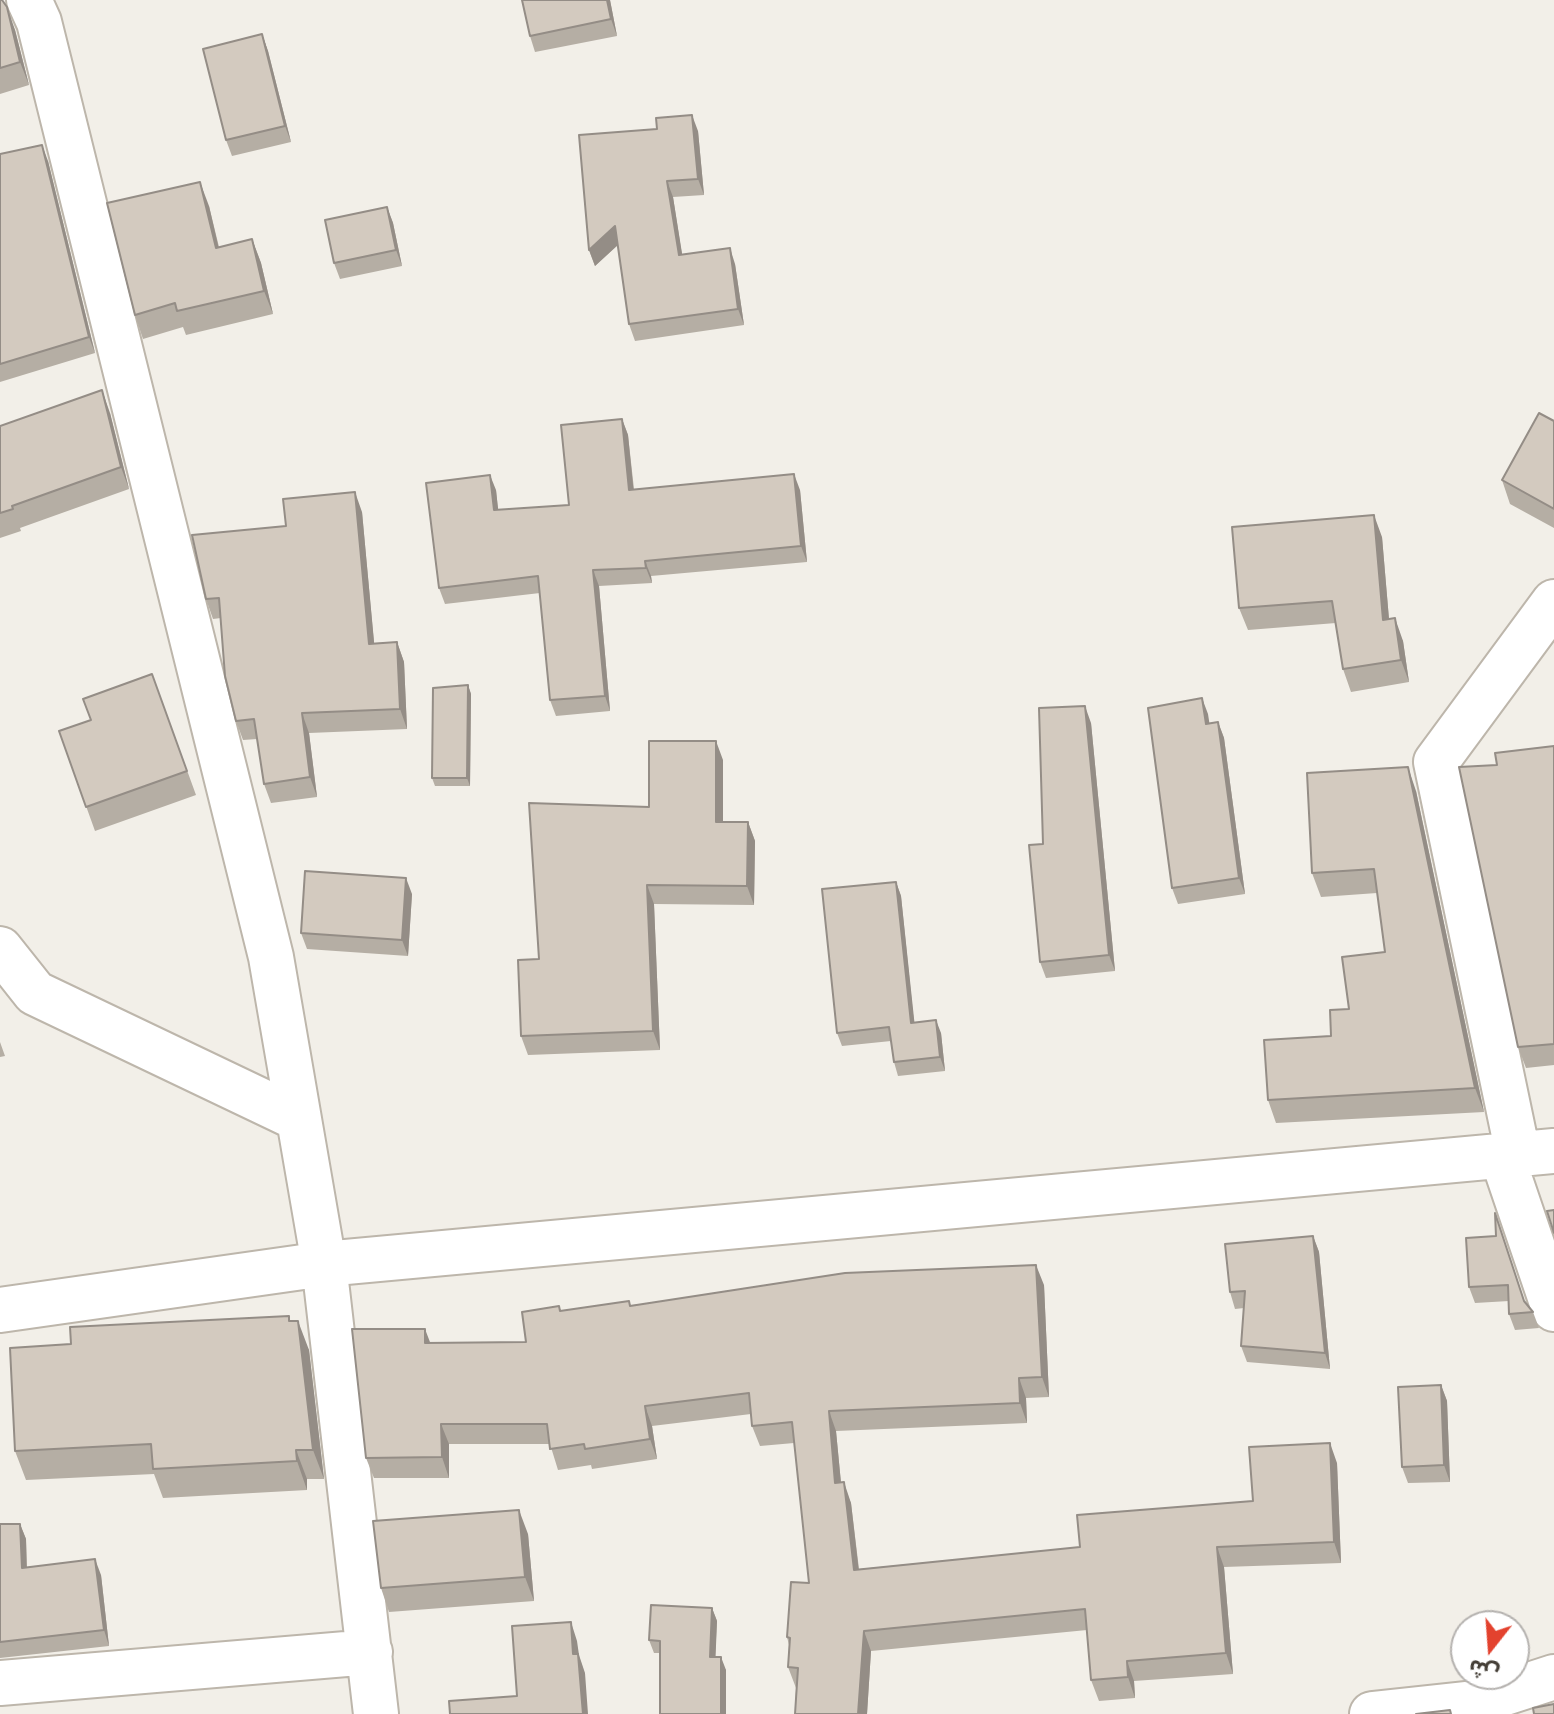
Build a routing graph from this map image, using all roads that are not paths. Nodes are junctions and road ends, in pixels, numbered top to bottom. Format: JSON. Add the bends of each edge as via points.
{"nodes":[{"id":1,"x":29,"y":0,"type":"edge"},
{"id":2,"x":1554,"y":602,"type":"edge"},
{"id":3,"x":0,"y":949,"type":"edge"},
{"id":4,"x":299,"y":1119,"type":"junction"},
{"id":5,"x":1525,"y":1154,"type":"edge"},
{"id":6,"x":324,"y":1264,"type":"junction"},
{"id":7,"x":1554,"y":1309,"type":"edge"},
{"id":8,"x":0,"y":1310,"type":"edge"},
{"id":9,"x":370,"y":1652,"type":"junction"},
{"id":10,"x":1554,"y":1677,"type":"edge"},
{"id":11,"x":0,"y":1683,"type":"edge"},
{"id":12,"x":376,"y":1714,"type":"edge"},
{"id":13,"x":1372,"y":1714,"type":"edge"}],
"edges":[{"from":1,"to":4,"type":"street","via":[[39,22],[271,957]]},
{"from":2,"to":5,"type":"street","via":[[1436,762]]},
{"from":3,"to":4,"type":"street","via":[[35,993]]},
{"from":4,"to":6,"type":"street"},
{"from":5,"to":6,"type":"street"},
{"from":5,"to":7,"type":"street"},
{"from":6,"to":8,"type":"street"},
{"from":6,"to":9,"type":"street"},
{"from":9,"to":11,"type":"street"},
{"from":9,"to":12,"type":"street"},
{"from":10,"to":13,"type":"street","via":[[1474,1703]]}]}
